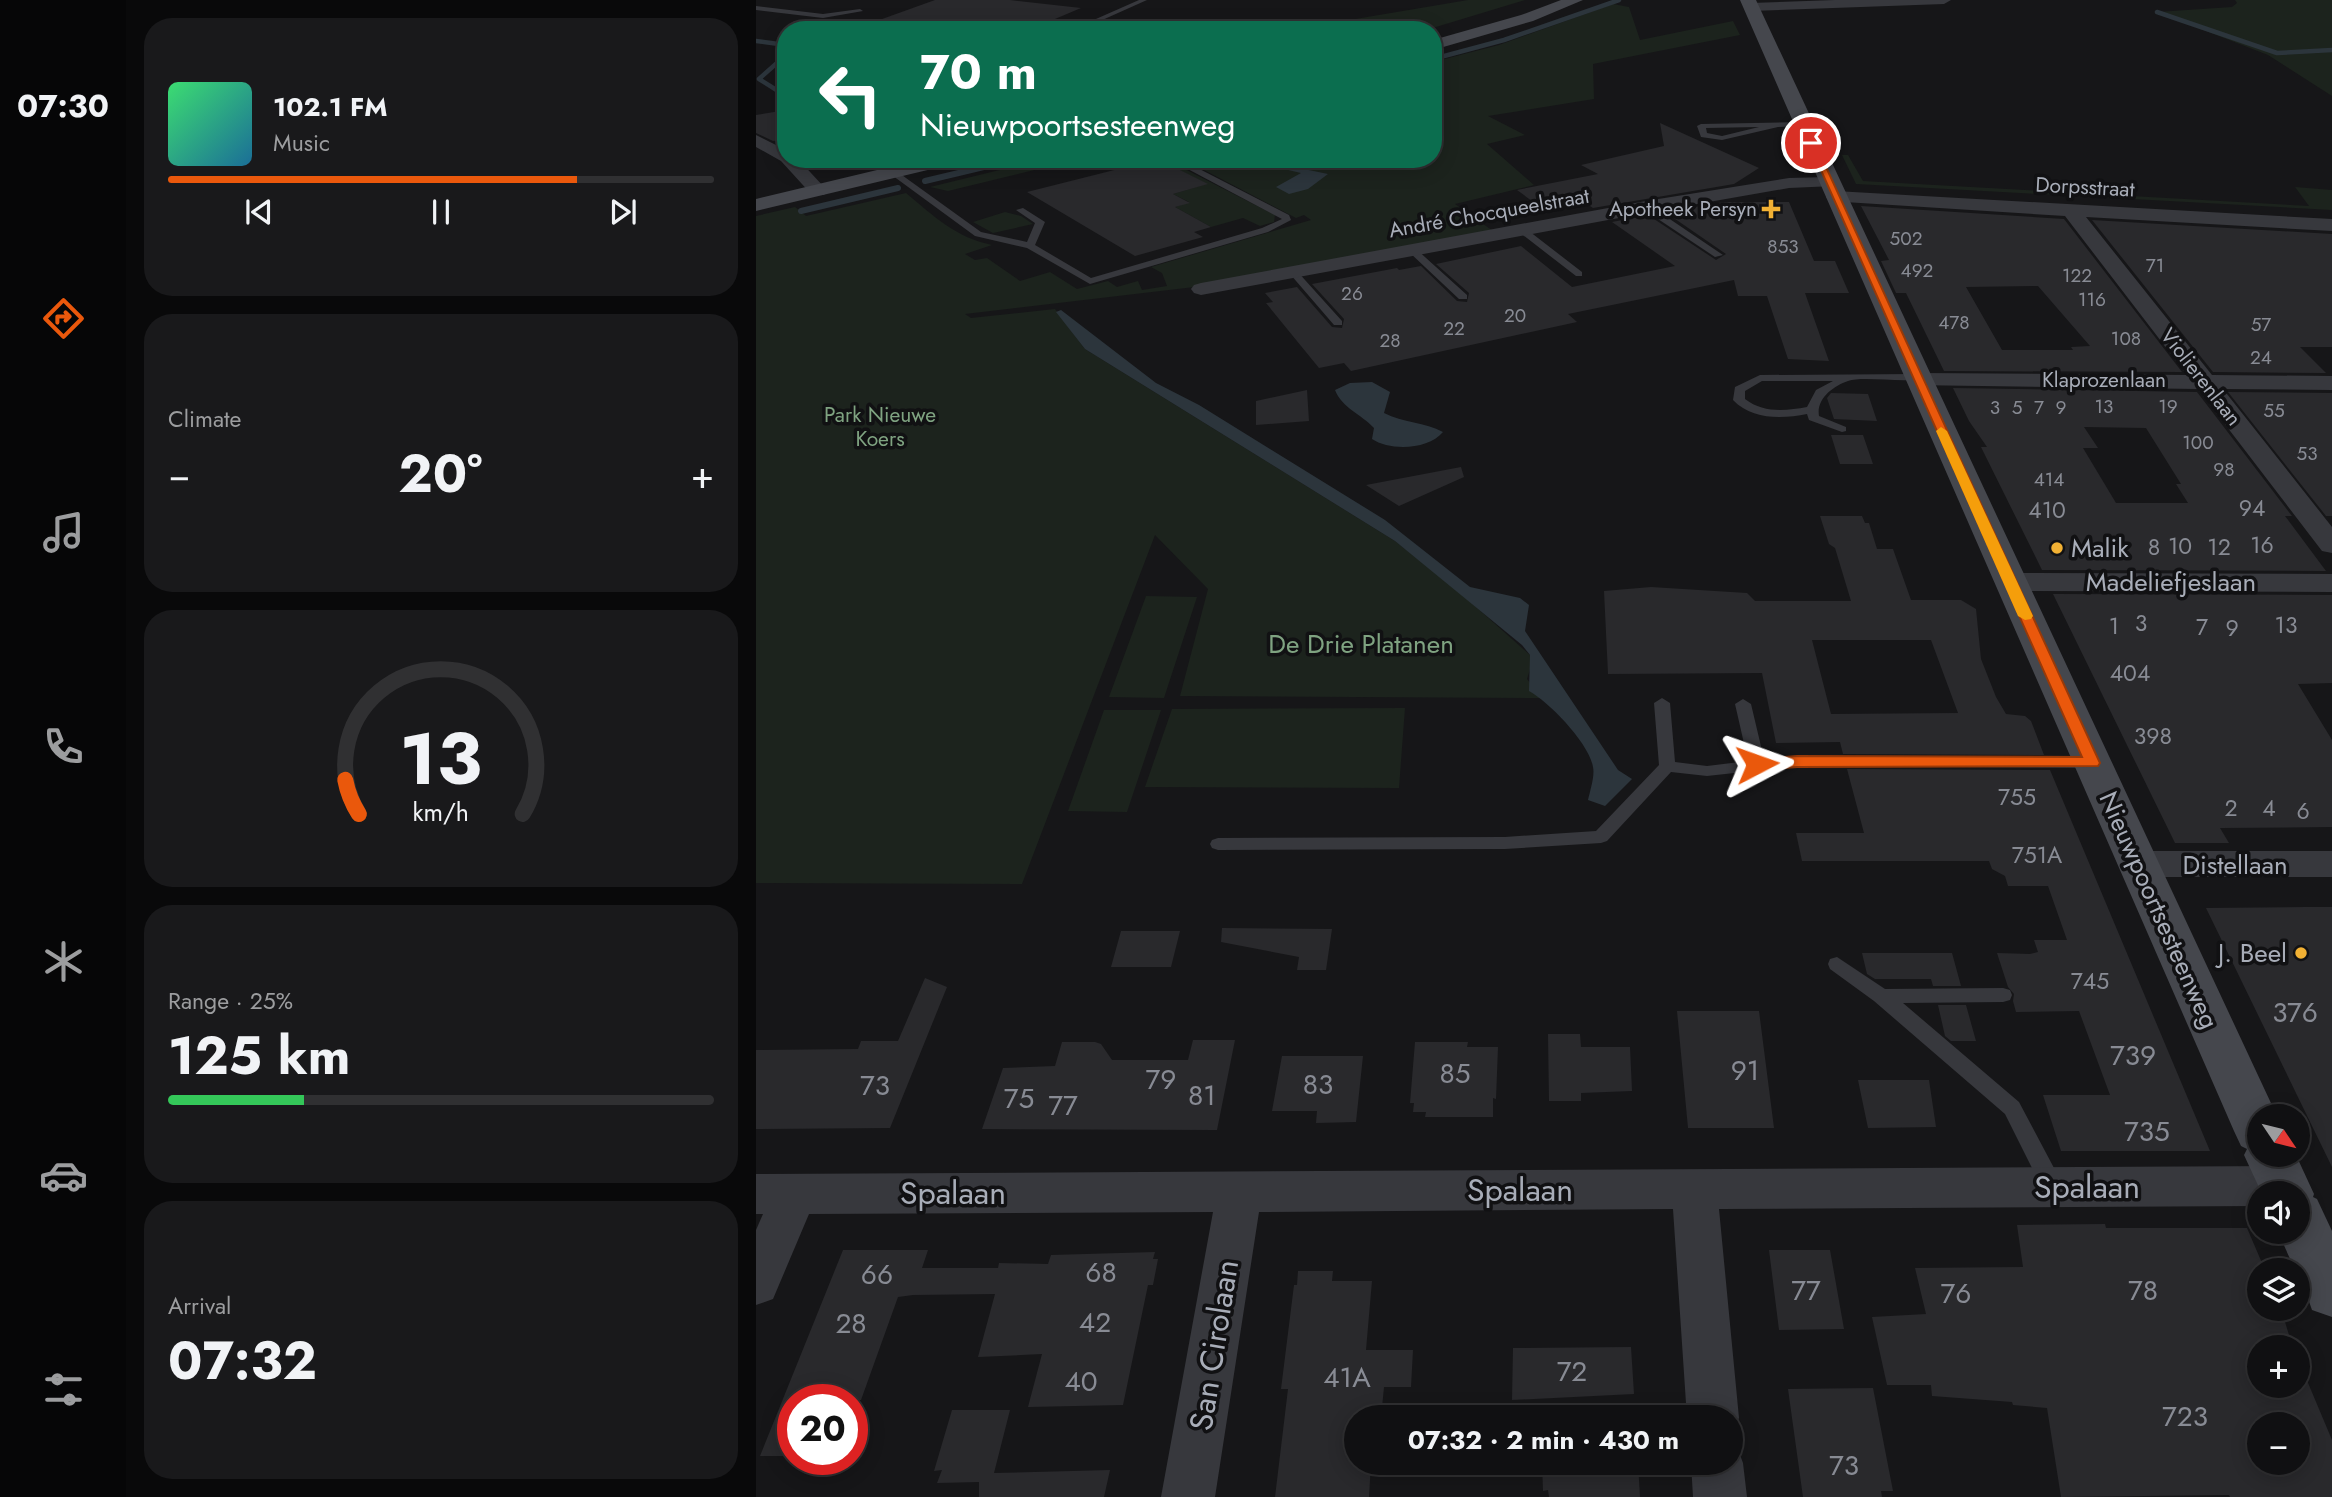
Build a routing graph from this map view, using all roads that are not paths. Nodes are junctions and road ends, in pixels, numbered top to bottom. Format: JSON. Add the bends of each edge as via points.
{"nodes":[{"id":1,"x":1144,"y":0,"type":"edge"},
{"id":2,"x":1536,"y":0,"type":"edge"},
{"id":3,"x":1944,"y":0,"type":"edge"},
{"id":4,"x":1872,"y":1,"type":"edge"},
{"id":5,"x":1572,"y":2,"type":"edge"},
{"id":6,"x":1749,"y":4,"type":"edge"},
{"id":7,"x":756,"y":8,"type":"edge"},
{"id":8,"x":860,"y":10,"type":"dead end"},
{"id":9,"x":1095,"y":21,"type":"edge"},
{"id":10,"x":1442,"y":29,"type":"edge"},
{"id":11,"x":1442,"y":42,"type":"edge"},
{"id":12,"x":1802,"y":124,"type":"junction"},
{"id":13,"x":1775,"y":125,"type":"junction"},
{"id":14,"x":756,"y":140,"type":"edge"},
{"id":15,"x":777,"y":152,"type":"edge"},
{"id":16,"x":796,"y":168,"type":"edge"},
{"id":17,"x":1191,"y":168,"type":"edge"},
{"id":18,"x":892,"y":169,"type":"edge"},
{"id":19,"x":811,"y":185,"type":"junction"},
{"id":20,"x":1832,"y":189,"type":"junction"},
{"id":21,"x":756,"y":190,"type":"edge"},
{"id":22,"x":756,"y":205,"type":"edge"},
{"id":23,"x":1646,"y":207,"type":"junction"},
{"id":24,"x":1020,"y":209,"type":"dead end"},
{"id":25,"x":2070,"y":209,"type":"junction"},
{"id":26,"x":2332,"y":225,"type":"edge"},
{"id":27,"x":1522,"y":230,"type":"junction"},
{"id":28,"x":1030,"y":246,"type":"junction"},
{"id":29,"x":1412,"y":250,"type":"junction"},
{"id":30,"x":1718,"y":255,"type":"dead end"},
{"id":31,"x":1293,"y":272,"type":"junction"},
{"id":32,"x":1579,"y":274,"type":"dead end"},
{"id":33,"x":1201,"y":289,"type":"dead end"},
{"id":34,"x":1463,"y":297,"type":"dead end"},
{"id":35,"x":1338,"y":323,"type":"dead end"},
{"id":36,"x":1849,"y":378,"type":"junction"},
{"id":37,"x":1918,"y":378,"type":"junction"},
{"id":38,"x":2204,"y":380,"type":"junction"},
{"id":39,"x":2332,"y":383,"type":"edge"},
{"id":40,"x":1812,"y":410,"type":"junction"},
{"id":41,"x":1842,"y":429,"type":"dead end"},
{"id":42,"x":2332,"y":545,"type":"edge"},
{"id":43,"x":2010,"y":582,"type":"junction"},
{"id":44,"x":2332,"y":583,"type":"edge"},
{"id":45,"x":1662,"y":703,"type":"dead end"},
{"id":46,"x":1743,"y":704,"type":"dead end"},
{"id":47,"x":2092,"y":763,"type":"junction"},
{"id":48,"x":1757,"y":764,"type":"junction"},
{"id":49,"x":1667,"y":766,"type":"junction"},
{"id":50,"x":1217,"y":844,"type":"dead end"},
{"id":51,"x":2138,"y":864,"type":"junction"},
{"id":52,"x":2332,"y":864,"type":"edge"},
{"id":53,"x":1837,"y":964,"type":"dead end"},
{"id":54,"x":2003,"y":995,"type":"dead end"},
{"id":55,"x":1881,"y":996,"type":"junction"},
{"id":56,"x":2247,"y":1105,"type":"edge"},
{"id":57,"x":2053,"y":1187,"type":"junction"},
{"id":58,"x":1694,"y":1188,"type":"junction"},
{"id":59,"x":2247,"y":1188,"type":"edge"},
{"id":60,"x":1239,"y":1192,"type":"junction"},
{"id":61,"x":776,"y":1194,"type":"edge"},
{"id":62,"x":2310,"y":1243,"type":"edge"},
{"id":63,"x":756,"y":1283,"type":"edge"},
{"id":64,"x":2332,"y":1291,"type":"edge"},
{"id":65,"x":1712,"y":1405,"type":"edge"},
{"id":66,"x":1718,"y":1475,"type":"edge"},
{"id":67,"x":1188,"y":1497,"type":"edge"},
{"id":68,"x":1720,"y":1497,"type":"edge"}],
"edges":[{"from":1,"to":9,"type":"lane"},
{"from":2,"to":10,"type":"main road"},
{"from":3,"to":4,"type":"street"},
{"from":4,"to":6,"type":"street"},
{"from":5,"to":11,"type":"main road"},
{"from":6,"to":12,"type":"main road","name":"Nieuwpoortsesteenweg"},
{"from":7,"to":8,"type":"lane","via":[[823,16]]},
{"from":12,"to":13,"type":"lane"},
{"from":12,"to":20,"type":"main road","name":"Nieuwpoortsesteenweg"},
{"from":13,"to":13,"type":"lane","via":[[1738,126],[1701,126],[1704,135],[1722,138]]},
{"from":14,"to":15,"type":"street"},
{"from":16,"to":19,"type":"street"},
{"from":17,"to":28,"type":"lane","via":[[1287,220],[1090,281]]},
{"from":18,"to":19,"type":"main road"},
{"from":18,"to":28,"type":"lane","via":[[978,234]]},
{"from":19,"to":21,"type":"main road"},
{"from":19,"to":22,"type":"main road"},
{"from":20,"to":23,"type":"street","name":"André Chocqueelstraat","via":[[1789,183]]},
{"from":20,"to":25,"type":"street","name":"Dorpsstraat"},
{"from":20,"to":37,"type":"main road","name":"Nieuwpoortsesteenweg"},
{"from":23,"to":27,"type":"street","name":"André Chocqueelstraat"},
{"from":23,"to":30,"type":"lane"},
{"from":24,"to":28,"type":"lane","via":[[1040,222]]},
{"from":25,"to":26,"type":"street","name":"Dorpsstraat"},
{"from":25,"to":38,"type":"street","name":"Violierenlaan"},
{"from":27,"to":29,"type":"street","name":"André Chocqueelstraat"},
{"from":27,"to":32,"type":"lane"},
{"from":29,"to":31,"type":"street","name":"André Chocqueelstraat"},
{"from":29,"to":34,"type":"lane"},
{"from":31,"to":33,"type":"street","name":"André Chocqueelstraat"},
{"from":31,"to":35,"type":"lane"},
{"from":36,"to":37,"type":"lane"},
{"from":36,"to":40,"type":"lane","via":[[1820,392]]},
{"from":36,"to":40,"type":"lane","via":[[1760,378],[1739,389],[1739,400],[1760,412]]},
{"from":37,"to":38,"type":"street","name":"Klaprozenlaan"},
{"from":37,"to":43,"type":"main road","name":"Nieuwpoortsesteenweg"},
{"from":38,"to":39,"type":"street","name":"Klaprozenlaan"},
{"from":38,"to":42,"type":"street","name":"Violierenlaan"},
{"from":40,"to":41,"type":"lane","via":[[1813,418]]},
{"from":43,"to":44,"type":"street","name":"Madeliefjeslaan"},
{"from":43,"to":47,"type":"main road","name":"Nieuwpoortsesteenweg"},
{"from":45,"to":49,"type":"lane"},
{"from":46,"to":48,"type":"lane"},
{"from":47,"to":48,"type":"lane"},
{"from":47,"to":51,"type":"main road","name":"Nieuwpoortsesteenweg"},
{"from":48,"to":49,"type":"lane","via":[[1707,771]]},
{"from":49,"to":50,"type":"lane","via":[[1601,837],[1505,843]]},
{"from":51,"to":52,"type":"street","name":"Distellaan"},
{"from":51,"to":56,"type":"main road","name":"Nieuwpoortsesteenweg"},
{"from":53,"to":55,"type":"lane"},
{"from":54,"to":55,"type":"lane"},
{"from":55,"to":57,"type":"lane","via":[[2012,1108]]},
{"from":57,"to":58,"type":"street","name":"Spalaan"},
{"from":57,"to":59,"type":"street","name":"Spalaan"},
{"from":58,"to":60,"type":"street","name":"Spalaan"},
{"from":58,"to":65,"type":"street"},
{"from":60,"to":61,"type":"street","name":"Spalaan"},
{"from":60,"to":67,"type":"street","name":"San Cirolaan"},
{"from":61,"to":63,"type":"street"},
{"from":62,"to":64,"type":"main road"},
{"from":66,"to":68,"type":"street"}]}
